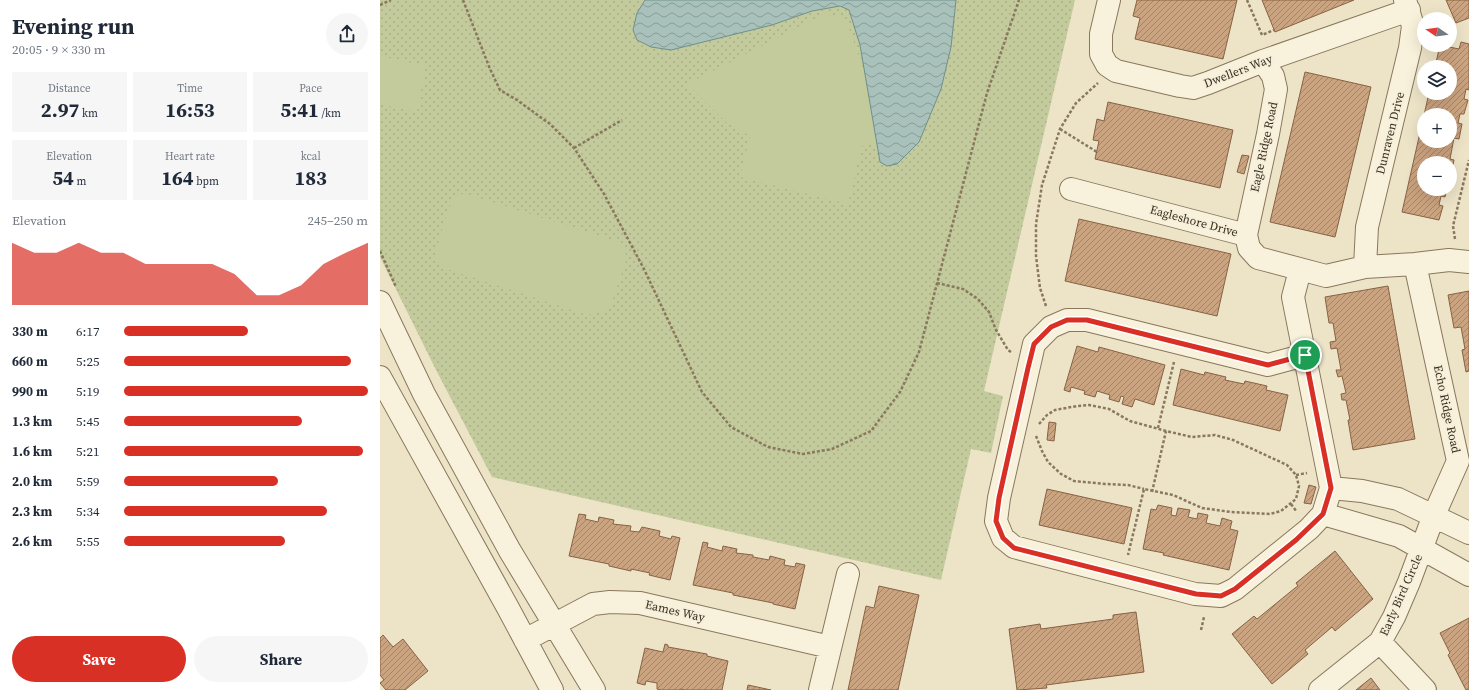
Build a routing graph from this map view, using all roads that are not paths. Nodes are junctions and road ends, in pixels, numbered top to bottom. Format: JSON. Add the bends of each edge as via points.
{"nodes":[{"id":1,"x":1109,"y":0,"type":"edge"},
{"id":2,"x":1407,"y":5,"type":"edge"},
{"id":3,"x":1263,"y":61,"type":"junction"},
{"id":4,"x":1071,"y":189,"type":"dead end"},
{"id":5,"x":1246,"y":235,"type":"junction"},
{"id":6,"x":1469,"y":262,"type":"edge"},
{"id":7,"x":1415,"y":264,"type":"junction"},
{"id":8,"x":1365,"y":268,"type":"junction"},
{"id":9,"x":1300,"y":270,"type":"junction"},
{"id":10,"x":380,"y":302,"type":"edge"},
{"id":11,"x":1305,"y":355,"type":"junction"},
{"id":12,"x":380,"y":377,"type":"edge"},
{"id":13,"x":1329,"y":479,"type":"junction"},
{"id":14,"x":1323,"y":514,"type":"junction"},
{"id":15,"x":1434,"y":515,"type":"junction"},
{"id":16,"x":1469,"y":533,"type":"edge"},
{"id":17,"x":1422,"y":548,"type":"junction"},
{"id":18,"x":848,"y":574,"type":"dead end"},
{"id":19,"x":1469,"y":576,"type":"edge"},
{"id":20,"x":555,"y":625,"type":"junction"},
{"id":21,"x":525,"y":640,"type":"junction"},
{"id":22,"x":1380,"y":642,"type":"junction"},
{"id":23,"x":830,"y":647,"type":"junction"},
{"id":24,"x":552,"y":690,"type":"edge"},
{"id":25,"x":594,"y":690,"type":"edge"},
{"id":26,"x":820,"y":690,"type":"edge"},
{"id":27,"x":1320,"y":690,"type":"edge"},
{"id":28,"x":1425,"y":690,"type":"edge"}],
"edges":[{"from":1,"to":3,"type":"street","name":"Dwellers Way","via":[[1101,34],[1101,54],[1107,65],[1116,71],[1193,88]]},
{"from":2,"to":3,"type":"street","name":"Dwellers Way"},
{"from":2,"to":8,"type":"street","name":"Dunraven Drive","via":[[1413,26],[1410,48],[1367,227]]},
{"from":3,"to":5,"type":"street","name":"Eagle Ridge Road","via":[[1273,76],[1276,89]]},
{"from":4,"to":5,"type":"street","name":"Eagleshore Drive"},
{"from":5,"to":9,"type":"street","name":"Eagleshore Drive","via":[[1250,248],[1258,258]]},
{"from":6,"to":7,"type":"street","name":"Eagleshore Drive","via":[[1448,260]]},
{"from":7,"to":8,"type":"street","name":"Eagleshore Drive"},
{"from":7,"to":15,"type":"street","name":"Echo Ridge Road","via":[[1458,461]]},
{"from":8,"to":9,"type":"street","name":"Eagleshore Drive","via":[[1326,276]]},
{"from":9,"to":11,"type":"street","via":[[1293,297]]},
{"from":10,"to":20,"type":"street","via":[[424,394],[510,550]]},
{"from":11,"to":13,"type":"street"},
{"from":11,"to":14,"type":"street","via":[[1268,365],[1087,320],[1067,320],[1051,327],[1034,344],[996,521],[1003,538],[1014,548],[1196,594],[1221,596],[1235,589],[1262,568]]},
{"from":12,"to":21,"type":"street"},
{"from":13,"to":14,"type":"street"},
{"from":13,"to":15,"type":"street","via":[[1362,491],[1398,499]]},
{"from":14,"to":17,"type":"street","via":[[1400,536]]},
{"from":15,"to":16,"type":"street"},
{"from":15,"to":17,"type":"street","name":"Echo Ridge Road"},
{"from":17,"to":19,"type":"street"},
{"from":17,"to":22,"type":"street","name":"Early Bird Circle","via":[[1403,596]]},
{"from":18,"to":23,"type":"street"},
{"from":20,"to":21,"type":"street","name":"Eames Way"},
{"from":20,"to":23,"type":"street","name":"Eames Way","via":[[593,604],[640,602]]},
{"from":20,"to":25,"type":"street"},
{"from":21,"to":24,"type":"street"},
{"from":22,"to":27,"type":"street","name":"Early Bird Circle"},
{"from":22,"to":28,"type":"street","name":"Early Bird Circle"},
{"from":23,"to":26,"type":"street"}]}
